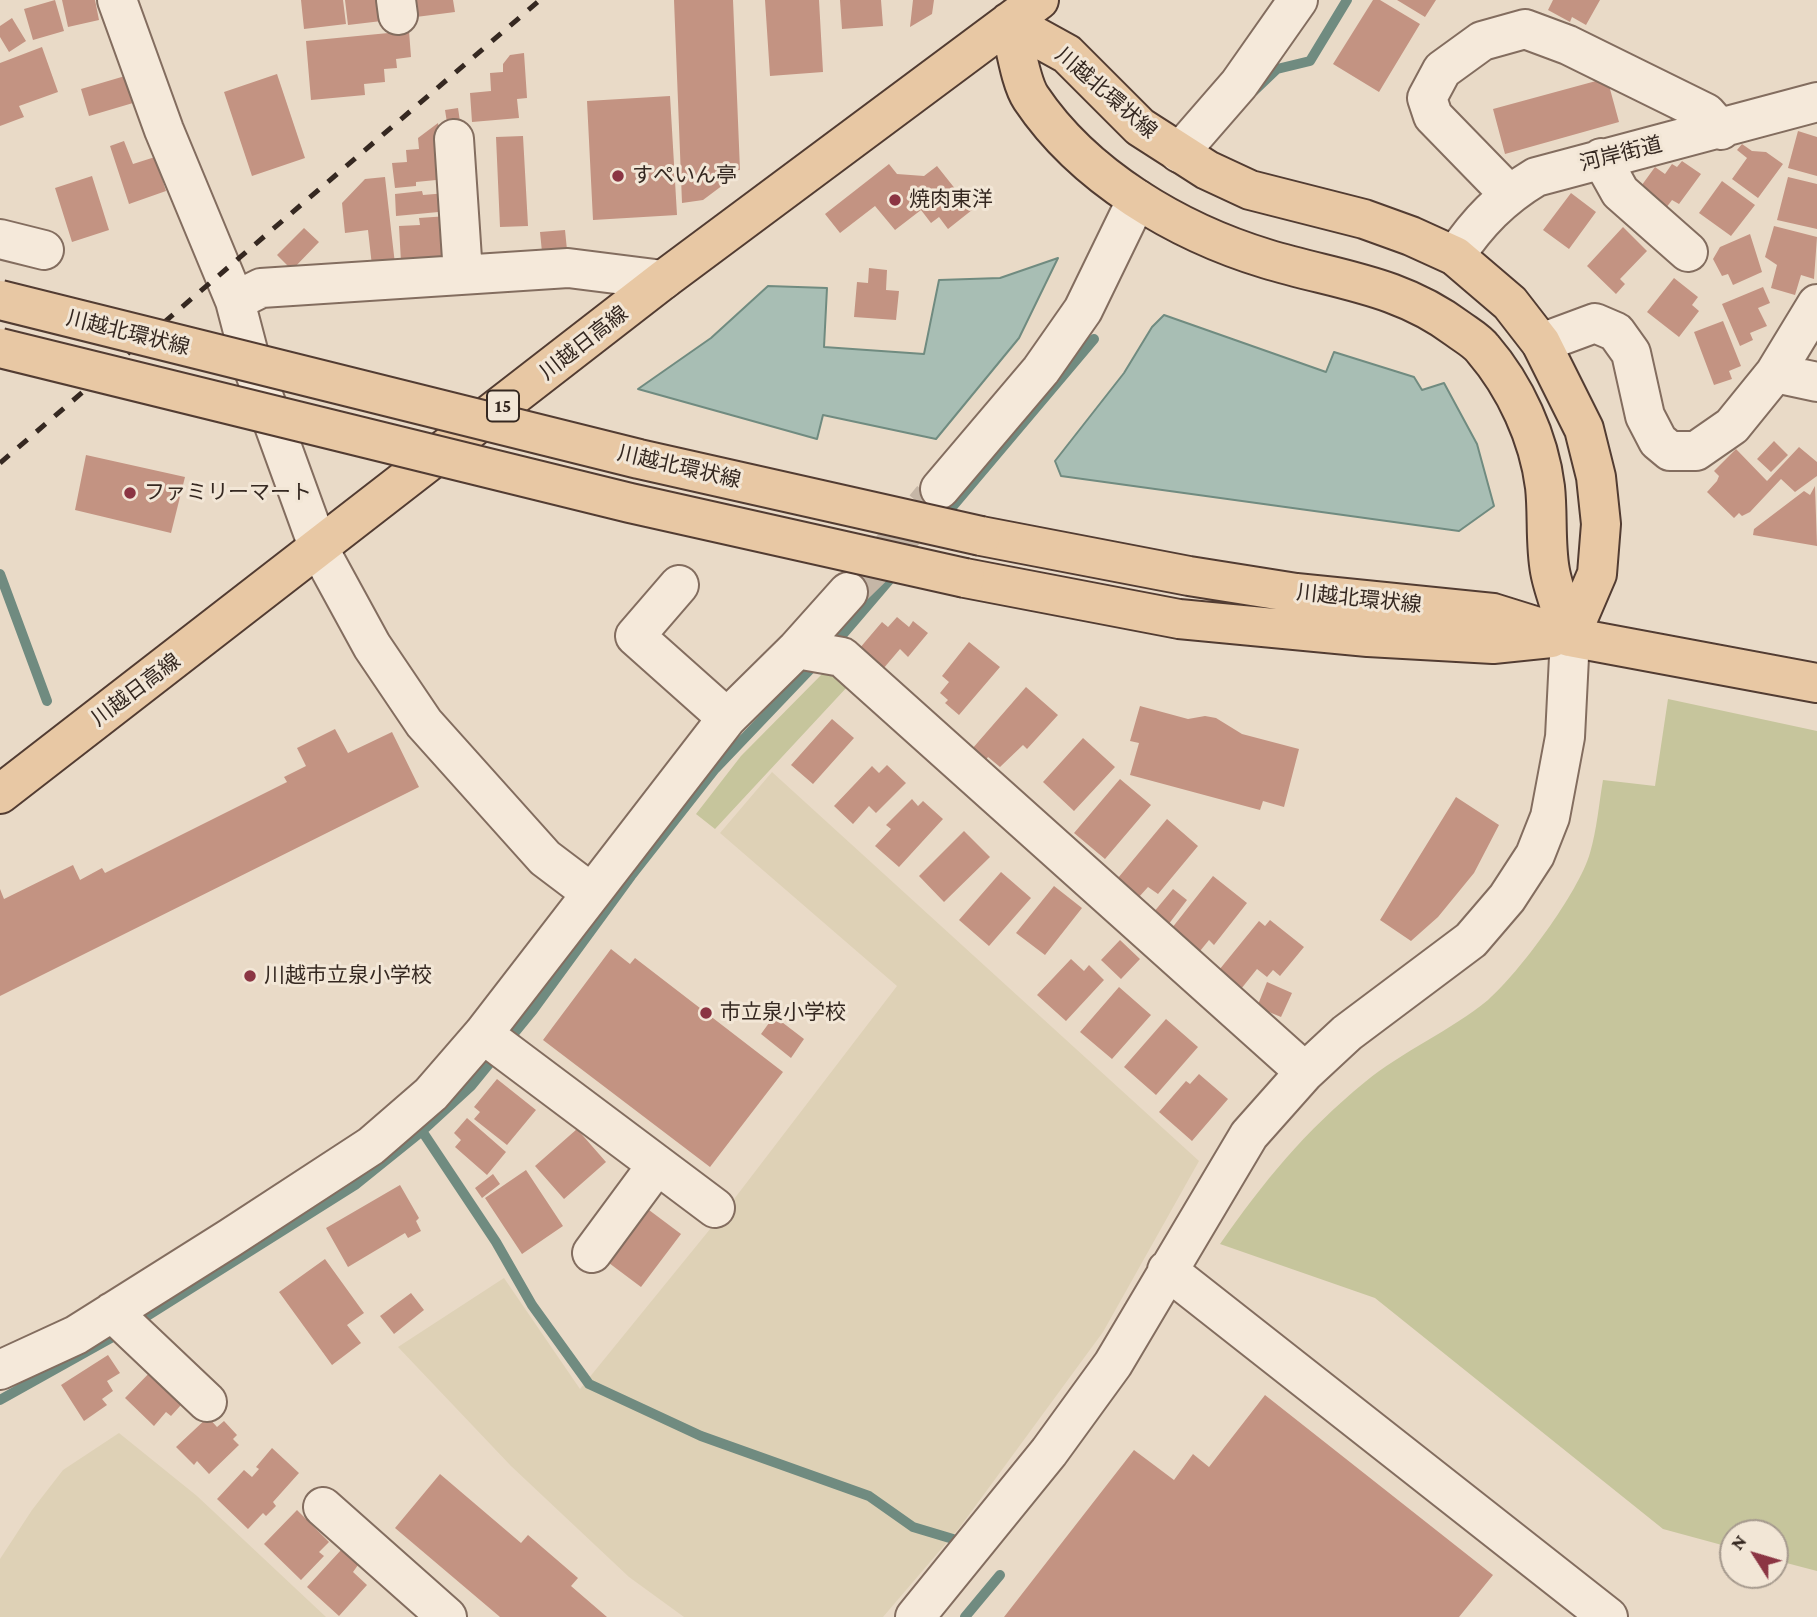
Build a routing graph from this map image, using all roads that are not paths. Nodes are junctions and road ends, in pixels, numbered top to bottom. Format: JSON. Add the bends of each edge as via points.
{"nodes":[{"id":1,"x":117,"y":0,"type":"edge"},
{"id":2,"x":1297,"y":0,"type":"edge"},
{"id":3,"x":1017,"y":7,"type":"edge"},
{"id":4,"x":1530,"y":15,"type":"edge"},
{"id":5,"x":1817,"y":103,"type":"edge"},
{"id":6,"x":1721,"y":130,"type":"junction"},
{"id":7,"x":454,"y":139,"type":"dead end"},
{"id":8,"x":1179,"y":153,"type":"junction"},
{"id":9,"x":1601,"y":158,"type":"junction"},
{"id":10,"x":1508,"y":193,"type":"junction"},
{"id":11,"x":1137,"y":199,"type":"junction"},
{"id":12,"x":0,"y":239,"type":"edge"},
{"id":13,"x":44,"y":250,"type":"dead end"},
{"id":14,"x":1688,"y":252,"type":"dead end"},
{"id":15,"x":1455,"y":256,"type":"junction"},
{"id":16,"x":463,"y":274,"type":"junction"},
{"id":17,"x":663,"y":280,"type":"junction"},
{"id":18,"x":0,"y":300,"type":"edge"},
{"id":19,"x":235,"y":301,"type":"junction"},
{"id":20,"x":1812,"y":322,"type":"edge"},
{"id":21,"x":1541,"y":343,"type":"junction"},
{"id":22,"x":0,"y":348,"type":"edge"},
{"id":23,"x":1775,"y":373,"type":"junction"},
{"id":24,"x":1817,"y":382,"type":"edge"},
{"id":25,"x":940,"y":488,"type":"tunnel mouth"},
{"id":26,"x":319,"y":549,"type":"junction"},
{"id":27,"x":679,"y":586,"type":"dead end"},
{"id":28,"x":848,"y":592,"type":"tunnel mouth"},
{"id":29,"x":1570,"y":637,"type":"junction"},
{"id":30,"x":797,"y":649,"type":"junction"},
{"id":31,"x":1817,"y":682,"type":"edge"},
{"id":32,"x":727,"y":718,"type":"junction"},
{"id":33,"x":0,"y":794,"type":"edge"},
{"id":34,"x":590,"y":892,"type":"junction"},
{"id":35,"x":483,"y":1034,"type":"junction"},
{"id":36,"x":1305,"y":1072,"type":"junction"},
{"id":37,"x":657,"y":1165,"type":"junction"},
{"id":38,"x":715,"y":1208,"type":"dead end"},
{"id":39,"x":592,"y":1253,"type":"dead end"},
{"id":40,"x":1167,"y":1270,"type":"junction"},
{"id":41,"x":124,"y":1323,"type":"junction"},
{"id":42,"x":0,"y":1370,"type":"edge"},
{"id":43,"x":207,"y":1402,"type":"dead end"},
{"id":44,"x":323,"y":1507,"type":"dead end"},
{"id":45,"x":447,"y":1617,"type":"edge"},
{"id":46,"x":915,"y":1617,"type":"edge"},
{"id":47,"x":1608,"y":1617,"type":"edge"}],
"edges":[{"from":1,"to":19,"type":"street","via":[[164,130]]},
{"from":2,"to":8,"type":"street","via":[[1239,84]]},
{"from":3,"to":8,"type":"main road","name":"川越北環状線","via":[[1140,127]]},
{"from":3,"to":11,"type":"main road","name":"川越北環状線","via":[[1029,96],[1097,169]]},
{"from":3,"to":17,"type":"main road","name":"川越日高線","number":"15"},
{"from":4,"to":6,"type":"street","via":[[1706,113]]},
{"from":4,"to":10,"type":"street","via":[[1442,70],[1427,97],[1433,116]]},
{"from":5,"to":6,"type":"street","name":"河岸街道"},
{"from":6,"to":9,"type":"street","name":"河岸街道"},
{"from":7,"to":16,"type":"street"},
{"from":8,"to":15,"type":"main road","name":"川越北環状線","via":[[1250,190],[1364,219]]},
{"from":9,"to":10,"type":"street","name":"河岸街道","via":[[1536,177]]},
{"from":9,"to":14,"type":"street","via":[[1620,192]]},
{"from":10,"to":15,"type":"street","name":"河岸街道","via":[[1479,221]]},
{"from":11,"to":25,"type":"street","via":[[1083,310],[1041,370]]},
{"from":11,"to":29,"type":"main road","name":"川越北環状線","via":[[1191,229],[1266,259],[1404,297],[1482,347],[1517,396],[1534,443],[1544,484],[1550,571]]},
{"from":12,"to":13,"type":"street"},
{"from":15,"to":21,"type":"main road","name":"川越北環状線","via":[[1510,303]]},
{"from":16,"to":17,"type":"street","via":[[568,268]]},
{"from":16,"to":19,"type":"street","via":[[261,288]]},
{"from":17,"to":26,"type":"main road","name":"川越日高線","number":"15"},
{"from":18,"to":29,"type":"main road","name":"川越北環状線","bridge":true,"via":[[639,458],[981,536],[1296,593],[1493,613]]},
{"from":19,"to":26,"type":"street","via":[[251,362]]},
{"from":20,"to":23,"type":"street"},
{"from":21,"to":23,"type":"street","via":[[1595,323],[1616,332],[1631,354],[1645,416],[1658,441],[1670,451],[1696,451],[1732,426]]},
{"from":21,"to":29,"type":"main road","name":"川越北環状線","via":[[1584,429],[1601,524],[1597,574]]},
{"from":22,"to":29,"type":"main road","name":"川越北環状線","bridge":true,"via":[[630,503],[965,578],[1179,619],[1493,644]]},
{"from":23,"to":24,"type":"street"},
{"from":26,"to":33,"type":"main road","name":"川越日高線","number":"15"},
{"from":26,"to":34,"type":"street","via":[[372,646],[424,723],[545,858]]},
{"from":27,"to":32,"type":"street","via":[[635,636]]},
{"from":28,"to":30,"type":"street"},
{"from":29,"to":31,"type":"main road","name":"川越北環状線"},
{"from":29,"to":36,"type":"street","via":[[1565,737],[1550,817],[1535,855],[1471,940],[1347,1033]]},
{"from":30,"to":32,"type":"street"},
{"from":30,"to":36,"type":"street","via":[[842,657]]},
{"from":32,"to":34,"type":"street"},
{"from":34,"to":35,"type":"street"},
{"from":35,"to":37,"type":"street"},
{"from":35,"to":41,"type":"street","via":[[431,1094],[371,1146]]},
{"from":36,"to":40,"type":"street","via":[[1249,1135]]},
{"from":37,"to":38,"type":"street"},
{"from":37,"to":39,"type":"street"},
{"from":40,"to":46,"type":"street","via":[[1113,1364],[1049,1452]]},
{"from":40,"to":47,"type":"street"},
{"from":41,"to":42,"type":"street","via":[[76,1335]]},
{"from":41,"to":43,"type":"street"},
{"from":44,"to":45,"type":"street"}]}
